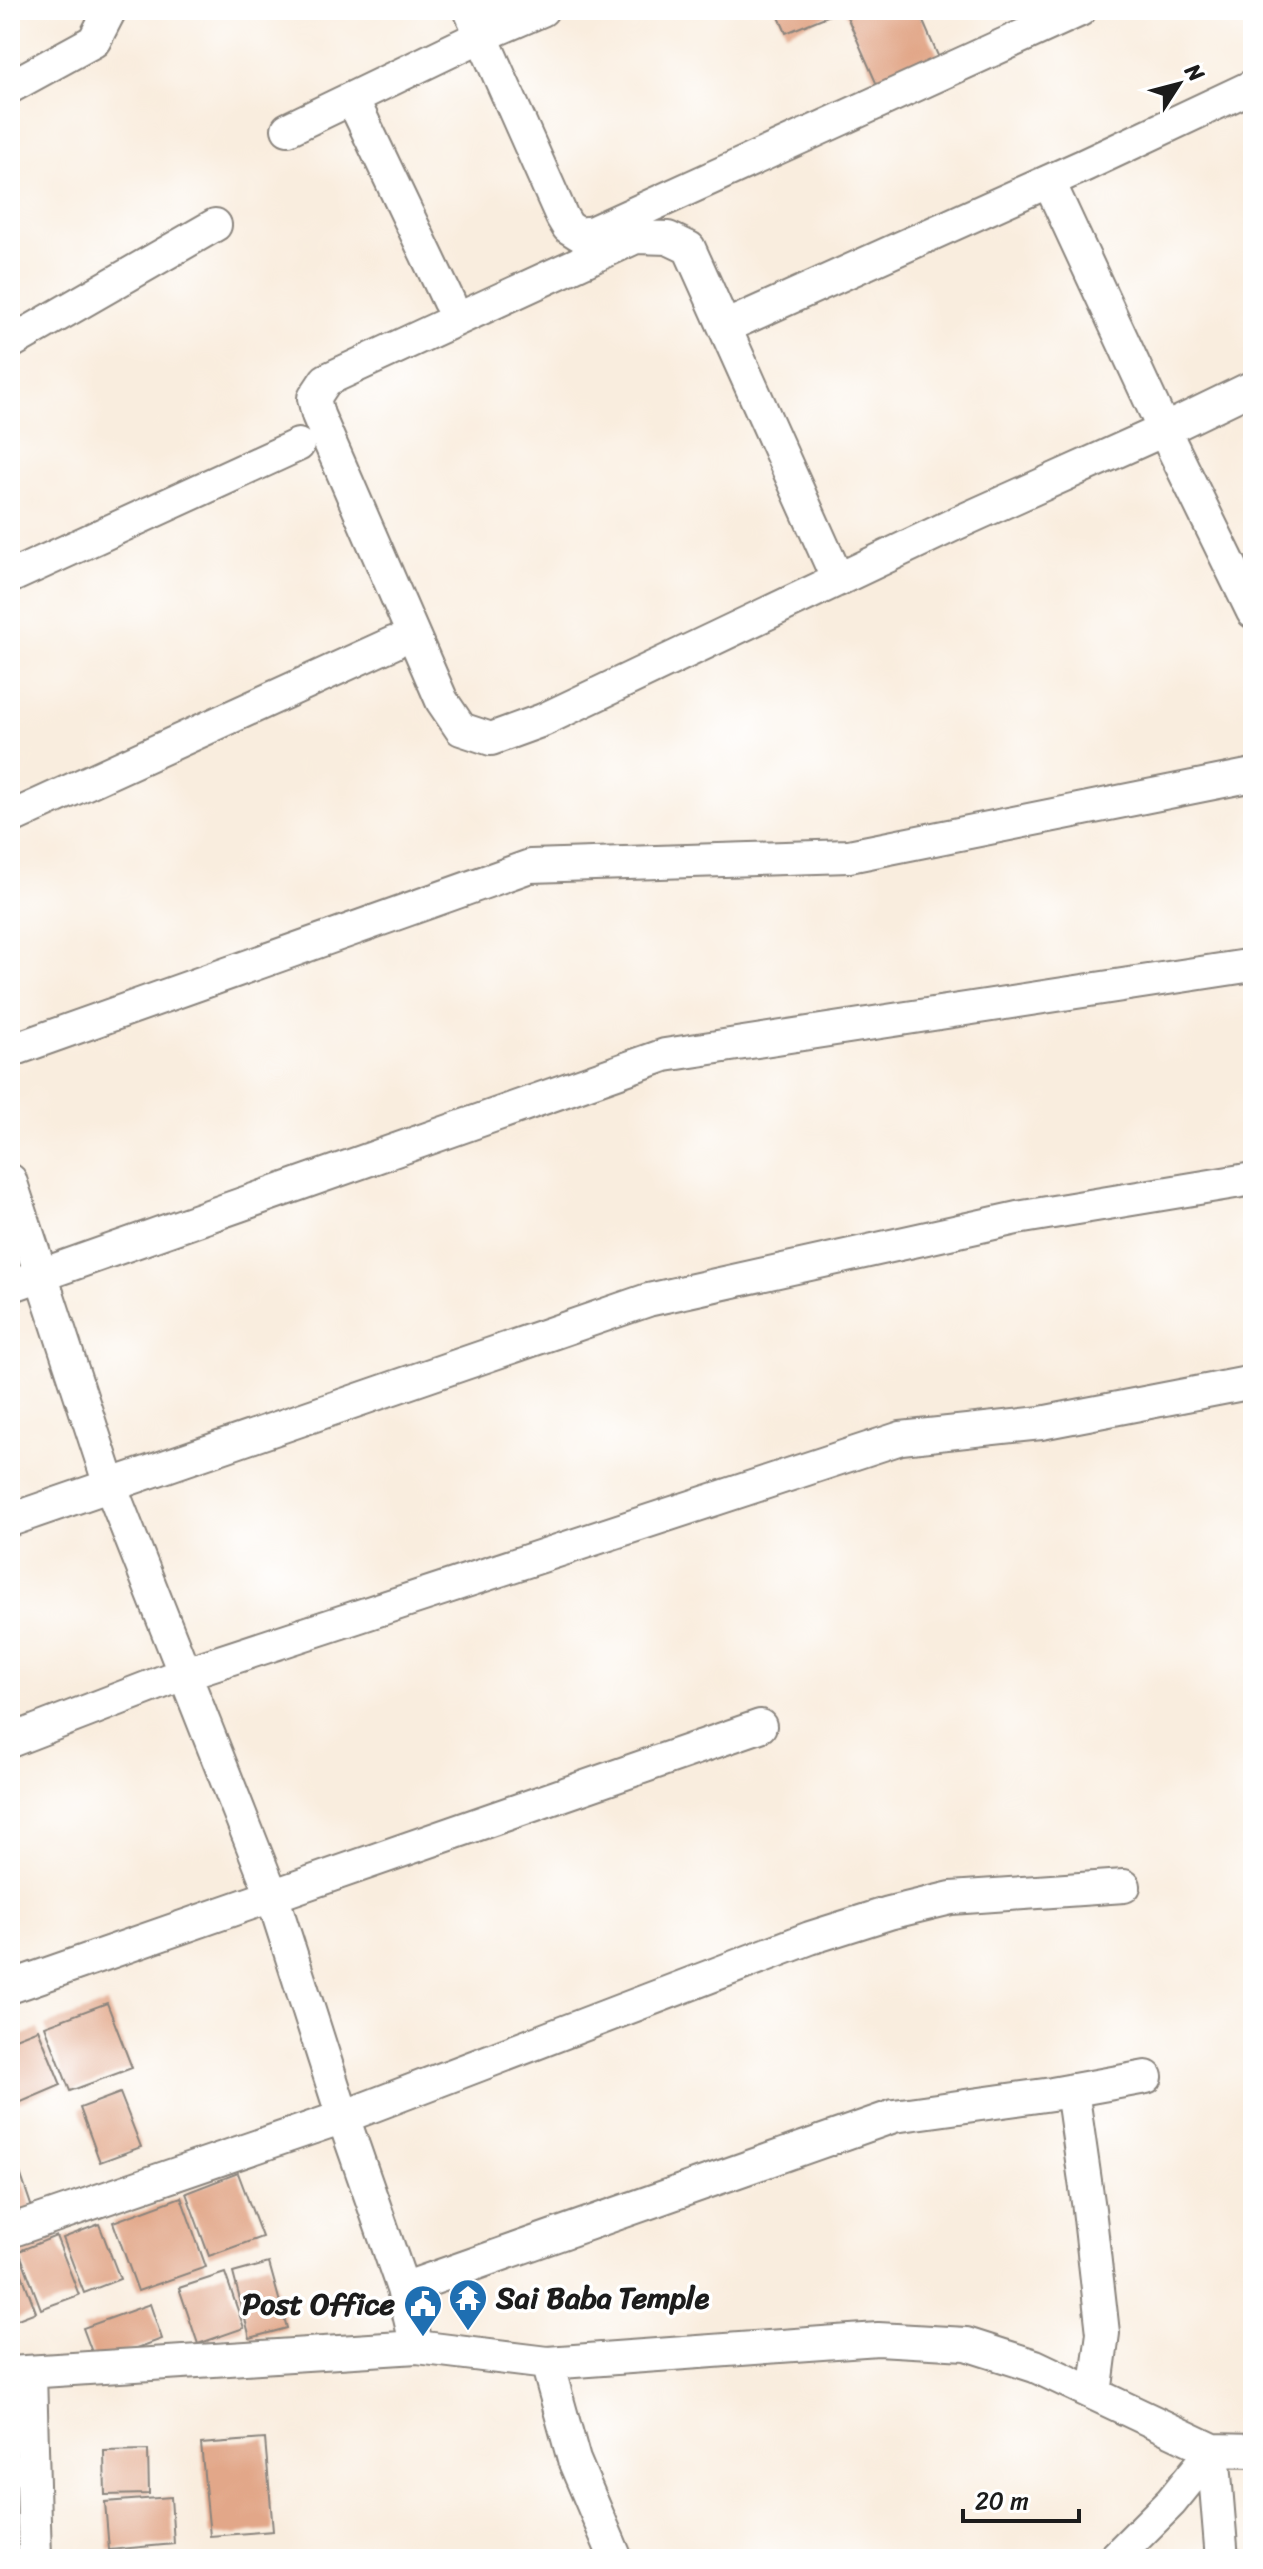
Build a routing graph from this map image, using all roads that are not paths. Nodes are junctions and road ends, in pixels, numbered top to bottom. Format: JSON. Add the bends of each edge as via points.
{"nodes":[{"id":1,"x":110,"y":10,"type":"edge"},
{"id":2,"x":542,"y":10,"type":"edge"},
{"id":3,"x":1080,"y":10,"type":"edge"},
{"id":4,"x":475,"y":23,"type":"edge"},
{"id":5,"x":1253,"y":86,"type":"edge"},
{"id":6,"x":10,"y":87,"type":"edge"},
{"id":7,"x":352,"y":98,"type":"junction"},
{"id":8,"x":288,"y":129,"type":"dead end"},
{"id":9,"x":1049,"y":182,"type":"junction"},
{"id":10,"x":215,"y":225,"type":"dead end"},
{"id":11,"x":449,"y":302,"type":"dead end"},
{"id":12,"x":738,"y":321,"type":"dead end"},
{"id":13,"x":10,"y":343,"type":"edge"},
{"id":14,"x":1253,"y":387,"type":"edge"},
{"id":15,"x":1164,"y":430,"type":"junction"},
{"id":16,"x":298,"y":445,"type":"dead end"},
{"id":17,"x":10,"y":577,"type":"edge"},
{"id":18,"x":838,"y":580,"type":"junction"},
{"id":19,"x":1253,"y":612,"type":"edge"},
{"id":20,"x":393,"y":643,"type":"dead end"},
{"id":21,"x":1253,"y":775,"type":"edge"},
{"id":22,"x":10,"y":818,"type":"edge"},
{"id":23,"x":1253,"y":965,"type":"edge"},
{"id":24,"x":10,"y":1051,"type":"edge"},
{"id":25,"x":1253,"y":1179,"type":"edge"},
{"id":26,"x":10,"y":1180,"type":"edge"},
{"id":27,"x":41,"y":1274,"type":"junction"},
{"id":28,"x":10,"y":1286,"type":"edge"},
{"id":29,"x":1253,"y":1382,"type":"edge"},
{"id":30,"x":110,"y":1485,"type":"junction"},
{"id":31,"x":10,"y":1520,"type":"edge"},
{"id":32,"x":183,"y":1674,"type":"junction"},
{"id":33,"x":760,"y":1726,"type":"dead end"},
{"id":34,"x":10,"y":1741,"type":"edge"},
{"id":35,"x":1124,"y":1886,"type":"dead end"},
{"id":36,"x":272,"y":1895,"type":"junction"},
{"id":37,"x":10,"y":1987,"type":"edge"},
{"id":38,"x":1146,"y":2077,"type":"dead end"},
{"id":39,"x":1072,"y":2090,"type":"junction"},
{"id":40,"x":343,"y":2117,"type":"junction"},
{"id":41,"x":10,"y":2231,"type":"edge"},
{"id":42,"x":403,"y":2289,"type":"junction"},
{"id":43,"x":417,"y":2347,"type":"junction"},
{"id":44,"x":547,"y":2363,"type":"junction"},
{"id":45,"x":20,"y":2373,"type":"edge"},
{"id":46,"x":1095,"y":2394,"type":"junction"},
{"id":47,"x":1213,"y":2450,"type":"junction"},
{"id":48,"x":1253,"y":2451,"type":"edge"},
{"id":49,"x":35,"y":2559,"type":"edge"},
{"id":50,"x":616,"y":2559,"type":"edge"},
{"id":51,"x":1114,"y":2559,"type":"edge"},
{"id":52,"x":1222,"y":2559,"type":"edge"}],
"edges":[{"from":1,"to":6,"type":"street","via":[[94,41]]},
{"from":2,"to":4,"type":"street"},
{"from":3,"to":4,"type":"street","via":[[579,234],[562,217]]},
{"from":4,"to":7,"type":"street"},
{"from":5,"to":9,"type":"street"},
{"from":7,"to":8,"type":"street"},
{"from":7,"to":11,"type":"street"},
{"from":9,"to":12,"type":"street"},
{"from":9,"to":15,"type":"street"},
{"from":10,"to":13,"type":"street"},
{"from":14,"to":15,"type":"street"},
{"from":15,"to":18,"type":"street"},
{"from":15,"to":19,"type":"street"},
{"from":16,"to":17,"type":"street"},
{"from":18,"to":18,"type":"street","via":[[689,248],[668,238],[636,237],[326,380],[314,398],[442,701],[461,729],[491,739],[543,720]]},
{"from":20,"to":22,"type":"street"},
{"from":21,"to":24,"type":"street","via":[[849,856],[530,866]]},
{"from":23,"to":27,"type":"street","via":[[665,1055]]},
{"from":25,"to":30,"type":"street","via":[[1017,1218],[648,1300]]},
{"from":26,"to":27,"type":"street"},
{"from":27,"to":28,"type":"street"},
{"from":27,"to":30,"type":"street"},
{"from":29,"to":32,"type":"street","via":[[1041,1423],[901,1438]]},
{"from":30,"to":31,"type":"street"},
{"from":30,"to":32,"type":"street"},
{"from":32,"to":34,"type":"street"},
{"from":32,"to":36,"type":"street"},
{"from":33,"to":36,"type":"street"},
{"from":35,"to":40,"type":"street","via":[[951,1898],[889,1913],[810,1938]]},
{"from":36,"to":37,"type":"street"},
{"from":36,"to":40,"type":"street"},
{"from":38,"to":39,"type":"street"},
{"from":39,"to":42,"type":"street","via":[[894,2116]]},
{"from":39,"to":46,"type":"street","via":[[1103,2333]]},
{"from":40,"to":41,"type":"street"},
{"from":40,"to":42,"type":"street"},
{"from":42,"to":43,"type":"street"},
{"from":43,"to":44,"type":"street"},
{"from":43,"to":45,"type":"street"},
{"from":44,"to":46,"type":"street","via":[[878,2339],[966,2344],[1035,2366]]},
{"from":44,"to":50,"type":"street","via":[[574,2460]]},
{"from":45,"to":49,"type":"street"},
{"from":46,"to":47,"type":"street"},
{"from":47,"to":48,"type":"street"},
{"from":47,"to":51,"type":"street"},
{"from":47,"to":52,"type":"street"}]}
